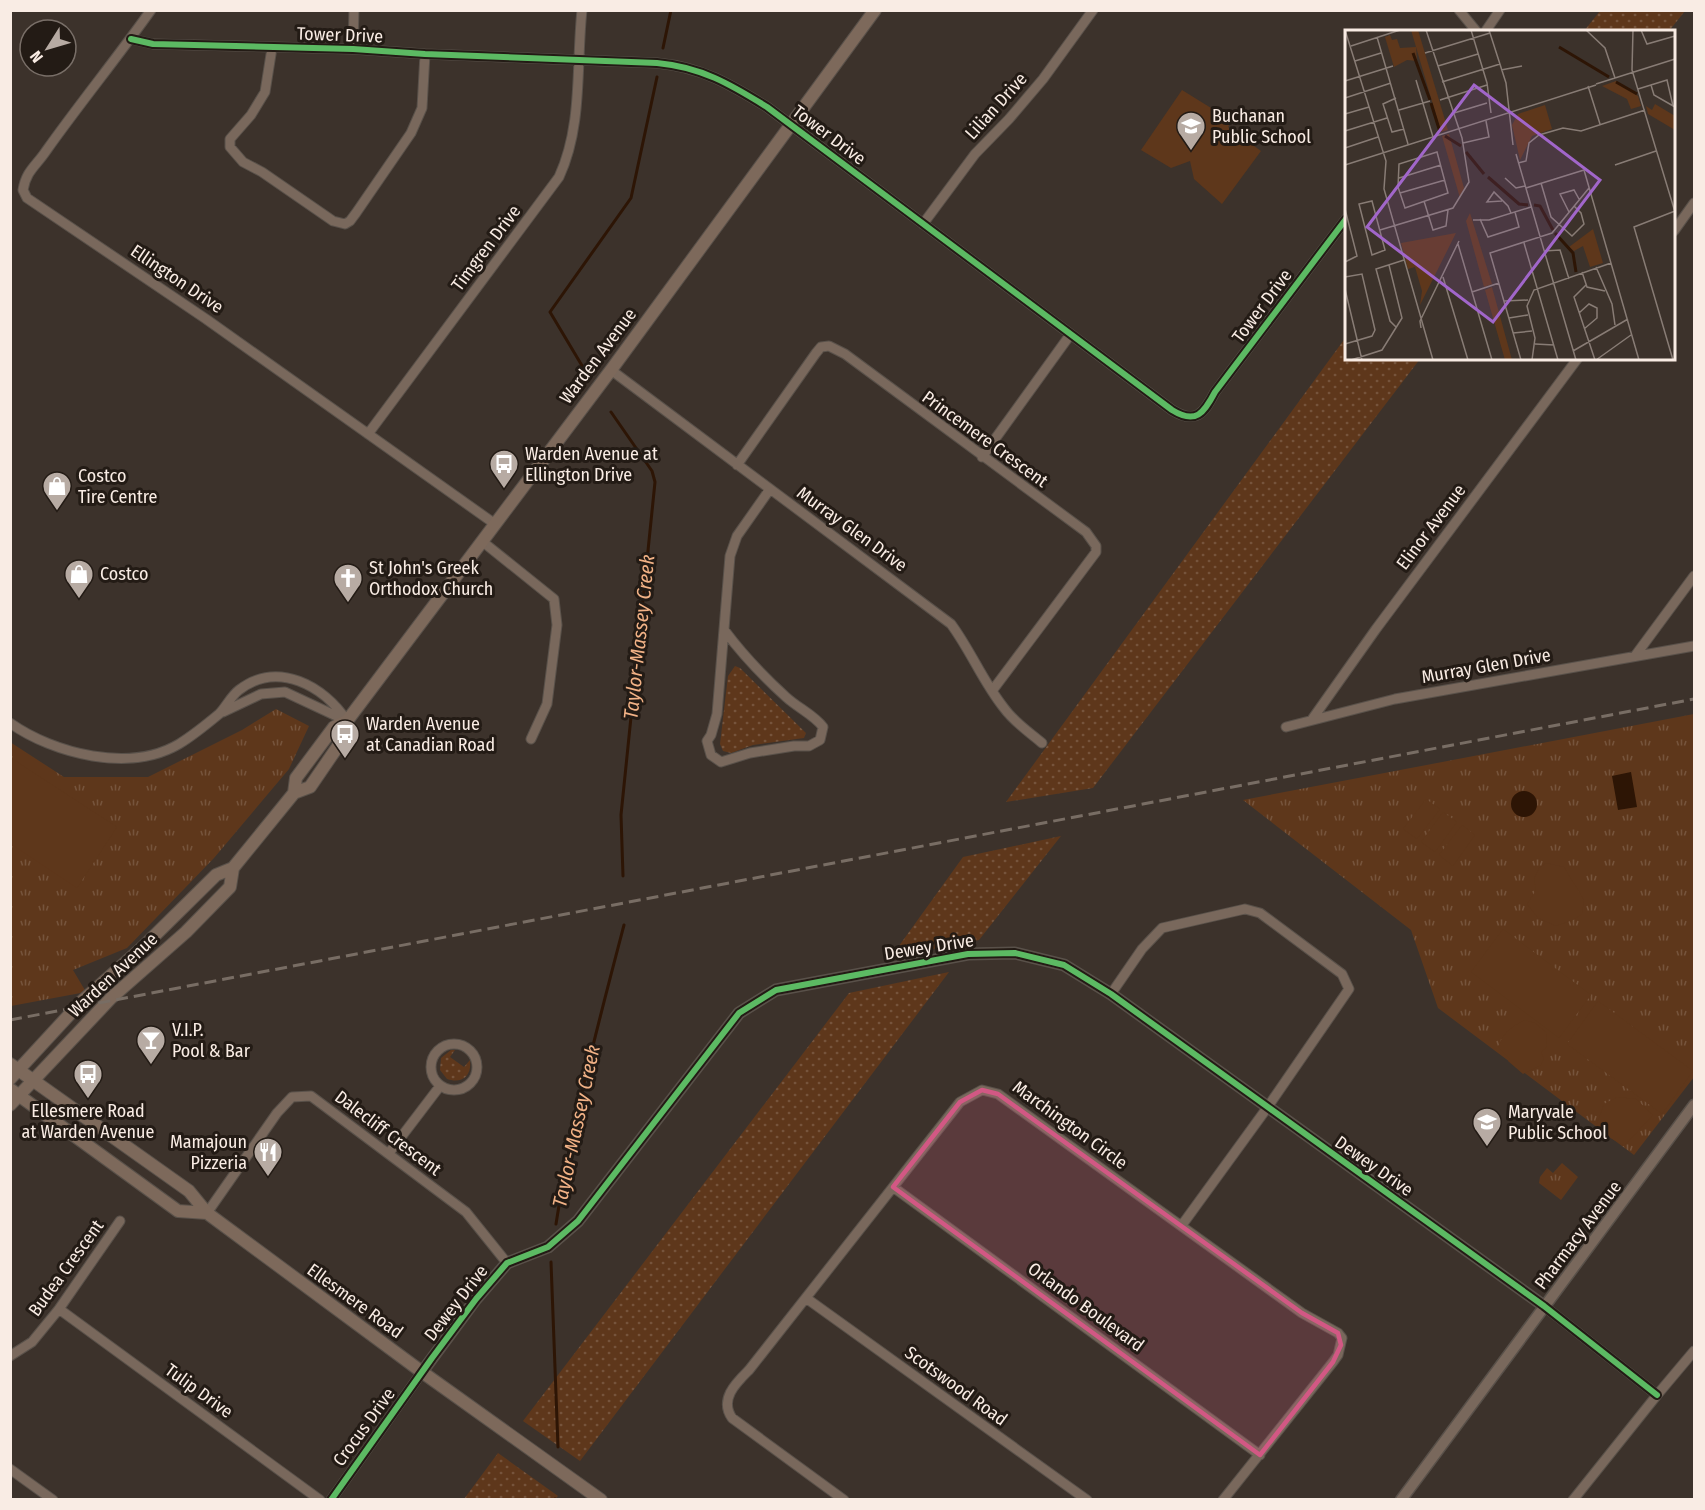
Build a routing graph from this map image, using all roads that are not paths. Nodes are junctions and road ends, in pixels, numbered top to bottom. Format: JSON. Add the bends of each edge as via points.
{"nodes":[{"id":1,"x":151,"y":10,"type":"edge"},
{"id":2,"x":354,"y":10,"type":"edge"},
{"id":3,"x":582,"y":10,"type":"edge"},
{"id":4,"x":1093,"y":10,"type":"edge"},
{"id":5,"x":1459,"y":10,"type":"edge"},
{"id":6,"x":1500,"y":10,"type":"edge"},
{"id":7,"x":870,"y":12,"type":"edge"},
{"id":8,"x":1476,"y":30,"type":"edge"},
{"id":9,"x":1486,"y":30,"type":"edge"},
{"id":10,"x":130,"y":39,"type":"junction"},
{"id":11,"x":272,"y":48,"type":"junction"},
{"id":12,"x":353,"y":49,"type":"junction"},
{"id":13,"x":425,"y":54,"type":"junction"},
{"id":14,"x":579,"y":59,"type":"junction"},
{"id":15,"x":791,"y":127,"type":"junction"},
{"id":16,"x":1695,"y":203,"type":"edge"},
{"id":17,"x":1345,"y":222,"type":"edge"},
{"id":18,"x":923,"y":224,"type":"junction"},
{"id":19,"x":1675,"y":230,"type":"edge"},
{"id":20,"x":1070,"y":335,"type":"junction"},
{"id":21,"x":1577,"y":360,"type":"edge"},
{"id":22,"x":611,"y":370,"type":"junction"},
{"id":23,"x":368,"y":434,"type":"junction"},
{"id":24,"x":982,"y":457,"type":"junction"},
{"id":25,"x":737,"y":465,"type":"junction"},
{"id":26,"x":770,"y":489,"type":"junction"},
{"id":27,"x":495,"y":524,"type":"junction"},
{"id":28,"x":483,"y":542,"type":"junction"},
{"id":29,"x":1695,"y":576,"type":"edge"},
{"id":30,"x":725,"y":631,"type":"junction"},
{"id":31,"x":1695,"y":646,"type":"edge"},
{"id":32,"x":1635,"y":656,"type":"junction"},
{"id":33,"x":992,"y":691,"type":"junction"},
{"id":34,"x":220,"y":713,"type":"junction"},
{"id":35,"x":1313,"y":718,"type":"junction"},
{"id":36,"x":347,"y":721,"type":"junction"},
{"id":37,"x":10,"y":723,"type":"edge"},
{"id":38,"x":1286,"y":727,"type":"dead end"},
{"id":39,"x":531,"y":739,"type":"dead end"},
{"id":40,"x":1042,"y":743,"type":"dead end"},
{"id":41,"x":233,"y":868,"type":"junction"},
{"id":42,"x":1110,"y":994,"type":"junction"},
{"id":43,"x":13,"y":1071,"type":"edge"},
{"id":44,"x":34,"y":1081,"type":"junction"},
{"id":45,"x":440,"y":1086,"type":"junction"},
{"id":46,"x":15,"y":1092,"type":"edge"},
{"id":47,"x":10,"y":1105,"type":"edge"},
{"id":48,"x":1695,"y":1105,"type":"edge"},
{"id":49,"x":1267,"y":1108,"type":"junction"},
{"id":50,"x":389,"y":1154,"type":"junction"},
{"id":51,"x":893,"y":1187,"type":"junction"},
{"id":52,"x":207,"y":1213,"type":"junction"},
{"id":53,"x":120,"y":1221,"type":"dead end"},
{"id":54,"x":1182,"y":1225,"type":"junction"},
{"id":55,"x":507,"y":1263,"type":"junction"},
{"id":56,"x":807,"y":1298,"type":"junction"},
{"id":57,"x":1544,"y":1306,"type":"junction"},
{"id":58,"x":59,"y":1309,"type":"junction"},
{"id":59,"x":1695,"y":1351,"type":"edge"},
{"id":60,"x":10,"y":1356,"type":"edge"},
{"id":61,"x":422,"y":1372,"type":"junction"},
{"id":62,"x":1657,"y":1395,"type":"junction"},
{"id":63,"x":1260,"y":1455,"type":"junction"},
{"id":64,"x":10,"y":1469,"type":"edge"},
{"id":65,"x":53,"y":1500,"type":"edge"},
{"id":66,"x":320,"y":1500,"type":"edge"},
{"id":67,"x":331,"y":1500,"type":"edge"},
{"id":68,"x":601,"y":1500,"type":"edge"},
{"id":69,"x":844,"y":1500,"type":"edge"},
{"id":70,"x":1087,"y":1500,"type":"edge"},
{"id":71,"x":1223,"y":1500,"type":"edge"},
{"id":72,"x":1401,"y":1500,"type":"edge"},
{"id":73,"x":1574,"y":1500,"type":"edge"}],
"edges":[{"from":1,"to":10,"type":"street","name":"Ellington Drive"},
{"from":2,"to":12,"type":"street"},
{"from":3,"to":14,"type":"street","name":"Timgren Drive"},
{"from":4,"to":18,"type":"street","name":"Lilian Drive","via":[[1043,79],[975,154]]},
{"from":5,"to":8,"type":"street"},
{"from":6,"to":9,"type":"street"},
{"from":7,"to":15,"type":"main road","name":"Warden Avenue"},
{"from":10,"to":11,"type":"street","name":"Tower Drive","via":[[153,44]]},
{"from":10,"to":23,"type":"street","name":"Ellington Drive","via":[[28,172],[23,190],[27,198]]},
{"from":11,"to":12,"type":"street","name":"Tower Drive"},
{"from":11,"to":13,"type":"street","via":[[265,92],[230,139],[230,147],[243,162],[339,224],[350,221],[411,133],[422,108]]},
{"from":12,"to":13,"type":"street","name":"Tower Drive"},
{"from":13,"to":14,"type":"street","name":"Tower Drive"},
{"from":14,"to":15,"type":"street","name":"Tower Drive","via":[[682,65],[735,87]]},
{"from":14,"to":23,"type":"street","name":"Timgren Drive","via":[[575,119],[566,163]]},
{"from":15,"to":18,"type":"street","name":"Tower Drive"},
{"from":15,"to":22,"type":"main road","name":"Warden Avenue"},
{"from":16,"to":19,"type":"street"},
{"from":17,"to":20,"type":"street","name":"Tower Drive","via":[[1196,416],[1172,410]]},
{"from":18,"to":20,"type":"street","name":"Tower Drive"},
{"from":20,"to":24,"type":"street"},
{"from":21,"to":35,"type":"street","name":"Elinor Avenue"},
{"from":22,"to":25,"type":"street","name":"Murray Glen Drive"},
{"from":22,"to":27,"type":"main road","name":"Warden Avenue"},
{"from":23,"to":27,"type":"street","name":"Ellington Drive"},
{"from":24,"to":25,"type":"street","name":"Princemere Crescent","via":[[829,346],[816,353]]},
{"from":24,"to":33,"type":"street","name":"Princemere Crescent","via":[[1086,532],[1096,546],[1096,552]]},
{"from":25,"to":26,"type":"street","name":"Murray Glen Drive"},
{"from":26,"to":30,"type":"street","via":[[737,536],[730,556]]},
{"from":26,"to":33,"type":"street","name":"Murray Glen Drive","via":[[951,624]]},
{"from":27,"to":28,"type":"main road","name":"Warden Avenue"},
{"from":28,"to":36,"type":"main road","name":"Warden Avenue"},
{"from":28,"to":39,"type":"street","via":[[554,599],[557,625],[547,704]]},
{"from":29,"to":32,"type":"street"},
{"from":30,"to":30,"type":"street","via":[[717,714],[707,741],[714,758],[728,762],[750,753],[809,746],[820,740],[823,727],[818,721],[787,698]]},
{"from":31,"to":32,"type":"street","name":"Murray Glen Drive"},
{"from":32,"to":35,"type":"street","name":"Murray Glen Drive","via":[[1395,699]]},
{"from":33,"to":40,"type":"street","name":"Murray Glen Drive","via":[[1020,726]]},
{"from":34,"to":36,"type":"street","via":[[277,691]]},
{"from":34,"to":36,"type":"street","via":[[239,690],[255,681],[279,676],[312,687],[336,704]]},
{"from":34,"to":37,"type":"street","via":[[178,745],[133,758],[82,755],[37,739]]},
{"from":35,"to":38,"type":"street","name":"Murray Glen Drive"},
{"from":36,"to":41,"type":"main road","name":"Warden Avenue","via":[[347,733],[310,787],[294,793]]},
{"from":41,"to":43,"type":"main road","name":"Warden Avenue","via":[[216,876]]},
{"from":41,"to":44,"type":"main road","name":"Warden Avenue","via":[[230,887],[111,998]]},
{"from":42,"to":49,"type":"street","name":"Dewey Drive"},
{"from":42,"to":49,"type":"street","via":[[1162,928],[1245,909],[1260,913],[1342,974],[1349,989]]},
{"from":42,"to":55,"type":"street","name":"Dewey Drive","via":[[1064,965],[1015,953],[968,954],[776,990],[739,1013],[578,1221],[548,1247]]},
{"from":43,"to":44,"type":"main road","name":"Ellesmere Road"},
{"from":44,"to":46,"type":"main road","name":"Warden Avenue"},
{"from":44,"to":52,"type":"main road","name":"Ellesmere Road","via":[[189,1191]]},
{"from":45,"to":45,"type":"street","via":[[461,1090],[476,1075],[476,1060],[459,1044],[451,1044],[432,1057],[431,1073]]},
{"from":45,"to":50,"type":"street"},
{"from":46,"to":47,"type":"main road","name":"Warden Avenue"},
{"from":46,"to":52,"type":"main road","via":[[178,1211]]},
{"from":48,"to":57,"type":"street","name":"Pharmacy Avenue"},
{"from":49,"to":54,"type":"street"},
{"from":49,"to":57,"type":"street","name":"Dewey Drive"},
{"from":50,"to":52,"type":"street","name":"Dalecliff Crescent","via":[[311,1096],[292,1097]]},
{"from":50,"to":55,"type":"street","name":"Dalecliff Crescent","via":[[466,1212]]},
{"from":51,"to":54,"type":"street","name":"Marchington Circle","via":[[960,1102],[982,1090],[998,1094]]},
{"from":51,"to":56,"type":"street","name":"Marchington Circle"},
{"from":51,"to":63,"type":"street","name":"Orlando Boulevard"},
{"from":52,"to":61,"type":"main road","name":"Ellesmere Road"},
{"from":53,"to":58,"type":"street","name":"Budea Crescent"},
{"from":54,"to":63,"type":"street","name":"Marchington Circle","via":[[1342,1338],[1334,1362]]},
{"from":55,"to":61,"type":"street","name":"Dewey Drive"},
{"from":56,"to":69,"type":"street","name":"Marchington Circle","via":[[736,1383],[726,1406],[732,1418]]},
{"from":56,"to":70,"type":"street","name":"Scotswood Road"},
{"from":57,"to":62,"type":"street","name":"Dewey Drive"},
{"from":57,"to":72,"type":"street","name":"Pharmacy Avenue"},
{"from":58,"to":60,"type":"street","name":"Budea Crescent","via":[[32,1342]]},
{"from":58,"to":66,"type":"street","name":"Tulip Drive"},
{"from":59,"to":62,"type":"street"},
{"from":61,"to":67,"type":"street","name":"Crocus Drive"},
{"from":61,"to":68,"type":"main road","name":"Ellesmere Road"},
{"from":62,"to":73,"type":"street"},
{"from":63,"to":71,"type":"street","name":"Marchington Circle"},
{"from":64,"to":65,"type":"street"}]}
